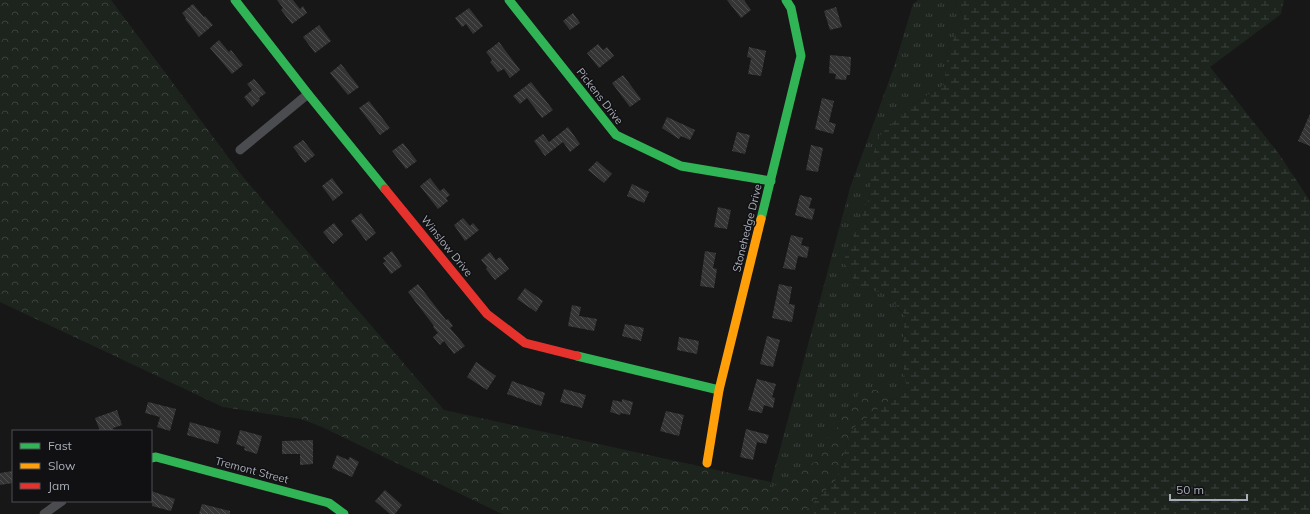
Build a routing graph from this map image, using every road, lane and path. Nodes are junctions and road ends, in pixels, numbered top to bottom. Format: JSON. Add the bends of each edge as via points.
{"nodes":[{"id":1,"x":235,"y":0,"type":"edge"},
{"id":2,"x":509,"y":0,"type":"edge"},
{"id":3,"x":786,"y":0,"type":"edge"},
{"id":4,"x":308,"y":94,"type":"junction"},
{"id":5,"x":240,"y":150,"type":"dead end"},
{"id":6,"x":771,"y":181,"type":"junction"},
{"id":7,"x":718,"y":390,"type":"junction"},
{"id":8,"x":152,"y":458,"type":"edge"},
{"id":9,"x":707,"y":463,"type":"dead end"},
{"id":10,"x":61,"y":502,"type":"edge"},
{"id":11,"x":44,"y":514,"type":"edge"},
{"id":12,"x":344,"y":514,"type":"edge"}],
"edges":[{"from":1,"to":4,"type":"street","name":"Winslow Drive"},
{"from":2,"to":6,"type":"street","name":"Pickens Drive","via":[[616,135],[681,166]]},
{"from":3,"to":6,"type":"street","name":"Stonehedge Drive","via":[[791,8],[801,56]]},
{"from":4,"to":5,"type":"street"},
{"from":4,"to":7,"type":"street","name":"Winslow Drive","via":[[487,314],[525,343]]},
{"from":6,"to":7,"type":"street","name":"Stonehedge Drive"},
{"from":7,"to":9,"type":"street","name":"Stonehedge Drive"},
{"from":8,"to":12,"type":"street","name":"Tremont Street","via":[[329,503]]},
{"from":10,"to":11,"type":"street"}]}
